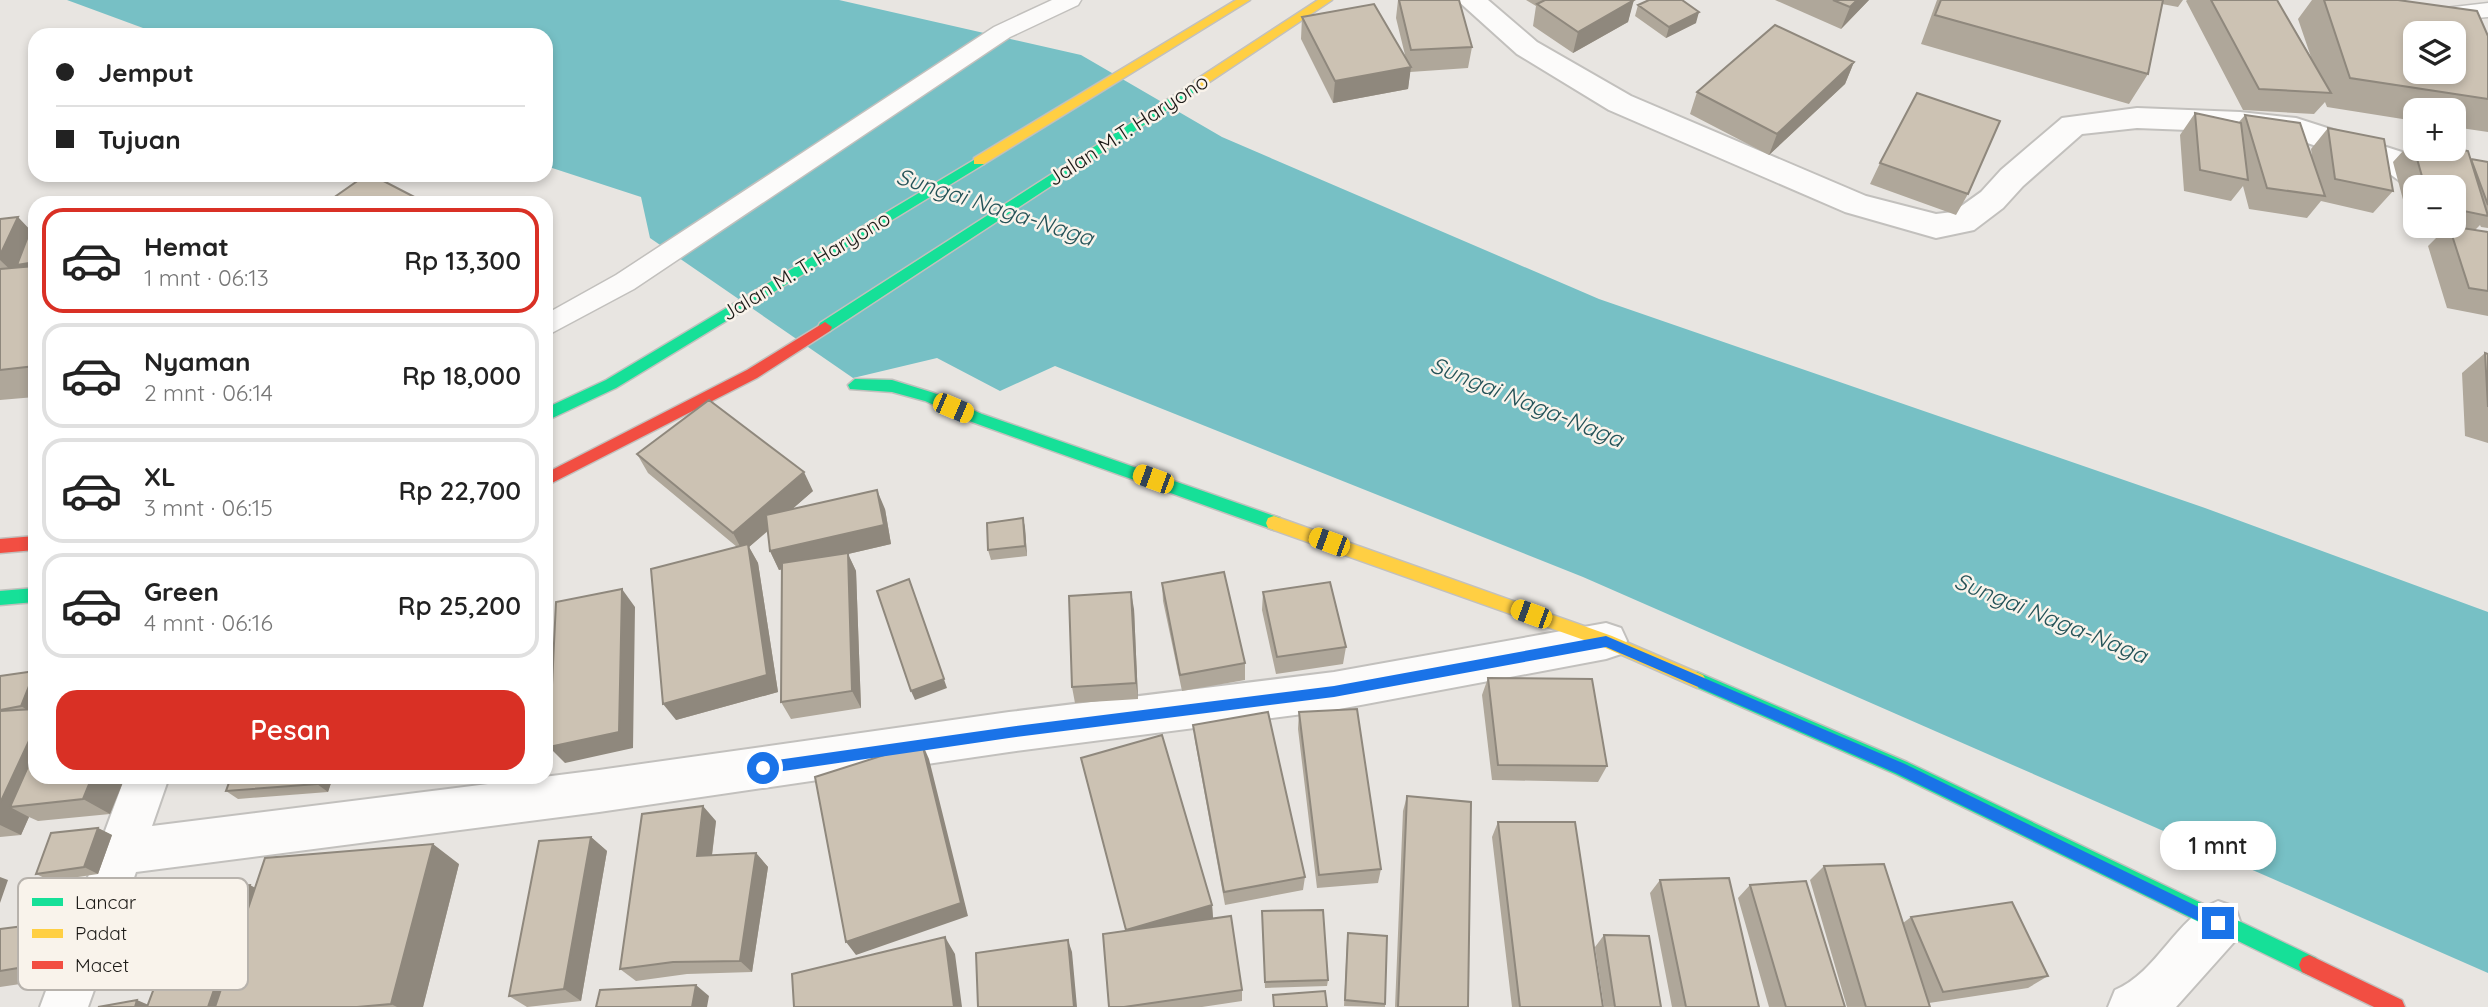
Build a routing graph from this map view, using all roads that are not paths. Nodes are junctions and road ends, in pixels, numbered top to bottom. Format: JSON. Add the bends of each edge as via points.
{"nodes":[{"id":1,"x":1070,"y":0,"type":"edge"},
{"id":2,"x":1244,"y":0,"type":"edge"},
{"id":3,"x":1326,"y":0,"type":"edge"},
{"id":4,"x":1471,"y":0,"type":"edge"},
{"id":5,"x":2488,"y":10,"type":"edge"},
{"id":6,"x":2450,"y":19,"type":"edge"},
{"id":7,"x":2413,"y":175,"type":"edge"},
{"id":8,"x":553,"y":322,"type":"edge"},
{"id":9,"x":855,"y":385,"type":"dead end"},
{"id":10,"x":553,"y":412,"type":"edge"},
{"id":11,"x":553,"y":476,"type":"edge"},
{"id":12,"x":28,"y":544,"type":"edge"},
{"id":13,"x":0,"y":546,"type":"edge"},
{"id":14,"x":28,"y":596,"type":"edge"},
{"id":15,"x":0,"y":598,"type":"edge"},
{"id":16,"x":1606,"y":641,"type":"junction"},
{"id":17,"x":145,"y":784,"type":"edge"},
{"id":18,"x":122,"y":852,"type":"junction"},
{"id":19,"x":112,"y":878,"type":"edge"},
{"id":20,"x":2218,"y":923,"type":"junction"},
{"id":21,"x":70,"y":990,"type":"edge"},
{"id":22,"x":2141,"y":1006,"type":"edge"},
{"id":23,"x":64,"y":1007,"type":"edge"},
{"id":24,"x":2395,"y":1007,"type":"edge"}],
"edges":[{"from":1,"to":8,"type":"lane","via":[[1002,32],[625,282]]},
{"from":2,"to":10,"type":"main road","name":"Jalan M. T. Haryono","via":[[691,337]]},
{"from":3,"to":11,"type":"main road","name":"Jalan M.T. Haryono","via":[[752,374]]},
{"from":4,"to":7,"type":"street","via":[[1527,48],[1620,103],[1856,204],[1936,226],[1962,222],[2073,125],[2137,118],[2296,128],[2394,161]]},
{"from":5,"to":6,"type":"lane"},
{"from":9,"to":16,"type":"main road","via":[[892,386],[929,397]]},
{"from":12,"to":13,"type":"main road"},
{"from":14,"to":15,"type":"main road"},
{"from":16,"to":18,"type":"street","via":[[1334,691]]},
{"from":16,"to":20,"type":"main road","via":[[1901,768]]},
{"from":17,"to":18,"type":"street"},
{"from":18,"to":19,"type":"street"},
{"from":20,"to":22,"type":"street"},
{"from":20,"to":24,"type":"main road"},
{"from":21,"to":23,"type":"street"}]}
